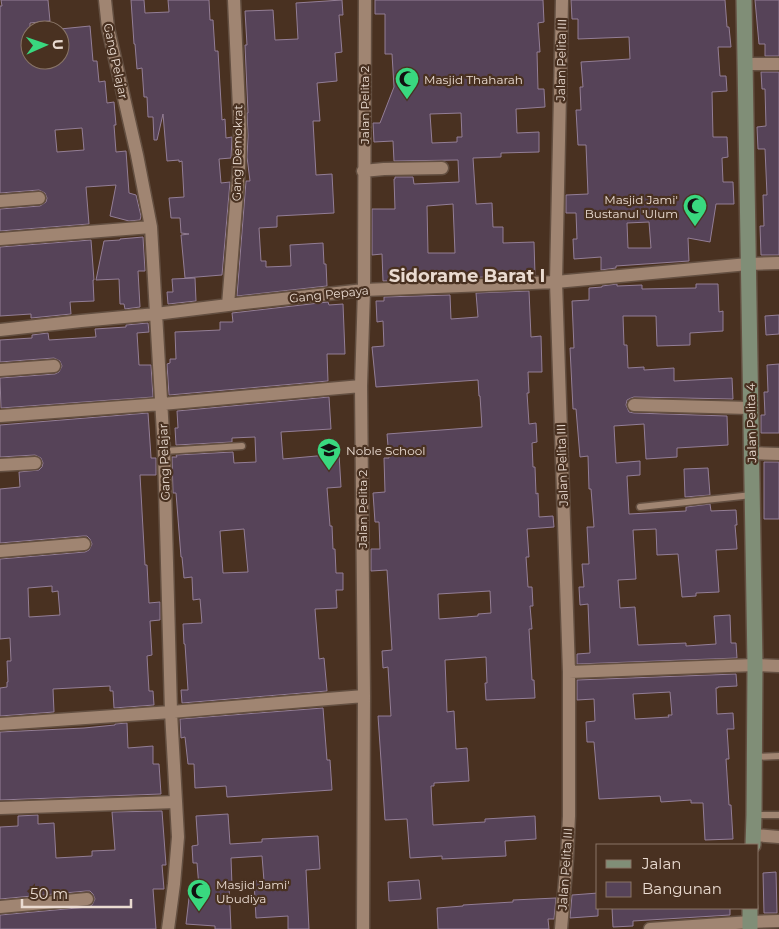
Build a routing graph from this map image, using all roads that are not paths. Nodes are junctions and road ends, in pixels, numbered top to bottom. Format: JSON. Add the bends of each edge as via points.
{"nodes":[{"id":1,"x":105,"y":0,"type":"edge"},
{"id":2,"x":234,"y":0,"type":"edge"},
{"id":3,"x":365,"y":0,"type":"edge"},
{"id":4,"x":562,"y":0,"type":"edge"},
{"id":5,"x":744,"y":0,"type":"edge"},
{"id":6,"x":746,"y":64,"type":"junction"},
{"id":7,"x":779,"y":64,"type":"edge"},
{"id":8,"x":442,"y":168,"type":"dead end"},
{"id":9,"x":363,"y":171,"type":"junction"},
{"id":10,"x":39,"y":198,"type":"dead end"},
{"id":11,"x":0,"y":201,"type":"edge"},
{"id":12,"x":151,"y":227,"type":"junction"},
{"id":13,"x":0,"y":239,"type":"edge"},
{"id":14,"x":779,"y":263,"type":"edge"},
{"id":15,"x":748,"y":264,"type":"junction"},
{"id":16,"x":556,"y":282,"type":"junction"},
{"id":17,"x":364,"y":290,"type":"junction"},
{"id":18,"x":228,"y":305,"type":"junction"},
{"id":19,"x":156,"y":314,"type":"junction"},
{"id":20,"x":0,"y":330,"type":"edge"},
{"id":21,"x":54,"y":366,"type":"dead end"},
{"id":22,"x":0,"y":370,"type":"edge"},
{"id":23,"x":361,"y":386,"type":"junction"},
{"id":24,"x":162,"y":404,"type":"junction"},
{"id":25,"x":634,"y":404,"type":"dead end"},
{"id":26,"x":750,"y":408,"type":"junction"},
{"id":27,"x":0,"y":416,"type":"edge"},
{"id":28,"x":242,"y":446,"type":"dead end"},
{"id":29,"x":164,"y":451,"type":"junction"},
{"id":30,"x":751,"y":453,"type":"junction"},
{"id":31,"x":779,"y":454,"type":"edge"},
{"id":32,"x":35,"y":463,"type":"dead end"},
{"id":33,"x":0,"y":465,"type":"edge"},
{"id":34,"x":752,"y":495,"type":"junction"},
{"id":35,"x":640,"y":507,"type":"dead end"},
{"id":36,"x":84,"y":544,"type":"dead end"},
{"id":37,"x":0,"y":551,"type":"edge"},
{"id":38,"x":755,"y":665,"type":"junction"},
{"id":39,"x":779,"y":666,"type":"edge"},
{"id":40,"x":569,"y":672,"type":"junction"},
{"id":41,"x":364,"y":696,"type":"junction"},
{"id":42,"x":171,"y":712,"type":"junction"},
{"id":43,"x":0,"y":724,"type":"edge"},
{"id":44,"x":779,"y":756,"type":"edge"},
{"id":45,"x":754,"y":757,"type":"junction"},
{"id":46,"x":176,"y":802,"type":"junction"},
{"id":47,"x":0,"y":808,"type":"edge"},
{"id":48,"x":754,"y":814,"type":"junction"},
{"id":49,"x":779,"y":815,"type":"edge"},
{"id":50,"x":779,"y":837,"type":"edge"},
{"id":51,"x":754,"y":840,"type":"edge"},
{"id":52,"x":87,"y":899,"type":"dead end"},
{"id":53,"x":0,"y":907,"type":"edge"},
{"id":54,"x":750,"y":920,"type":"edge"},
{"id":55,"x":779,"y":921,"type":"edge"},
{"id":56,"x":168,"y":929,"type":"edge"},
{"id":57,"x":363,"y":929,"type":"edge"},
{"id":58,"x":561,"y":929,"type":"edge"},
{"id":59,"x":650,"y":929,"type":"edge"}],
"edges":[{"from":1,"to":12,"type":"street","name":"Gang Pelajar","via":[[108,28]]},
{"from":2,"to":18,"type":"street","name":"Gang Demokrat","via":[[240,130]]},
{"from":3,"to":9,"type":"street","name":"Jalan Pelita 2"},
{"from":4,"to":16,"type":"street","name":"Jalan Pelita III"},
{"from":5,"to":6,"type":"street","name":"Jalan Pelita 4"},
{"from":6,"to":7,"type":"street"},
{"from":6,"to":15,"type":"street","name":"Jalan Pelita 4"},
{"from":8,"to":9,"type":"street"},
{"from":9,"to":17,"type":"street","name":"Jalan Pelita 2"},
{"from":10,"to":11,"type":"street"},
{"from":12,"to":13,"type":"street"},
{"from":12,"to":19,"type":"street","name":"Gang Pelajar"},
{"from":14,"to":15,"type":"street","name":"Gang Pepaya"},
{"from":15,"to":16,"type":"street","name":"Gang Pepaya"},
{"from":15,"to":26,"type":"street","name":"Jalan Pelita 4"},
{"from":16,"to":17,"type":"street","name":"Gang Pepaya"},
{"from":16,"to":40,"type":"street","name":"Jalan Pelita III"},
{"from":17,"to":18,"type":"street","name":"Gang Pepaya"},
{"from":17,"to":23,"type":"street","name":"Jalan Pelita 2"},
{"from":18,"to":19,"type":"street","name":"Gang Pepaya"},
{"from":19,"to":20,"type":"street","name":"Gang Pepaya"},
{"from":19,"to":24,"type":"street","name":"Gang Pelajar"},
{"from":21,"to":22,"type":"street"},
{"from":23,"to":24,"type":"street"},
{"from":23,"to":41,"type":"street","name":"Jalan Pelita 2"},
{"from":24,"to":27,"type":"street"},
{"from":24,"to":29,"type":"street","name":"Gang Pelajar"},
{"from":25,"to":26,"type":"street"},
{"from":26,"to":30,"type":"street","name":"Jalan Pelita 4"},
{"from":28,"to":29,"type":"lane"},
{"from":29,"to":42,"type":"street","name":"Gang Pelajar"},
{"from":30,"to":31,"type":"street"},
{"from":30,"to":34,"type":"street","name":"Jalan Pelita 4"},
{"from":32,"to":33,"type":"street"},
{"from":34,"to":35,"type":"lane"},
{"from":34,"to":38,"type":"street","name":"Jalan Pelita 4"},
{"from":36,"to":37,"type":"street"},
{"from":38,"to":39,"type":"street"},
{"from":38,"to":40,"type":"street"},
{"from":38,"to":45,"type":"street","name":"Jalan Pelita 4"},
{"from":40,"to":58,"type":"street","name":"Jalan Pelita III","via":[[569,824]]},
{"from":41,"to":42,"type":"street"},
{"from":41,"to":57,"type":"street","name":"Jalan Pelita 2"},
{"from":42,"to":43,"type":"street"},
{"from":42,"to":46,"type":"street","name":"Gang Pelajar"},
{"from":44,"to":45,"type":"lane"},
{"from":45,"to":48,"type":"street","name":"Jalan Pelita 4"},
{"from":46,"to":47,"type":"street"},
{"from":46,"to":56,"type":"street","name":"Gang Pelajar","via":[[178,837]]},
{"from":48,"to":49,"type":"lane"},
{"from":48,"to":51,"type":"street","name":"Jalan Pelita 4"},
{"from":50,"to":51,"type":"street"},
{"from":52,"to":53,"type":"street"},
{"from":54,"to":55,"type":"street"},
{"from":54,"to":59,"type":"street"}]}
